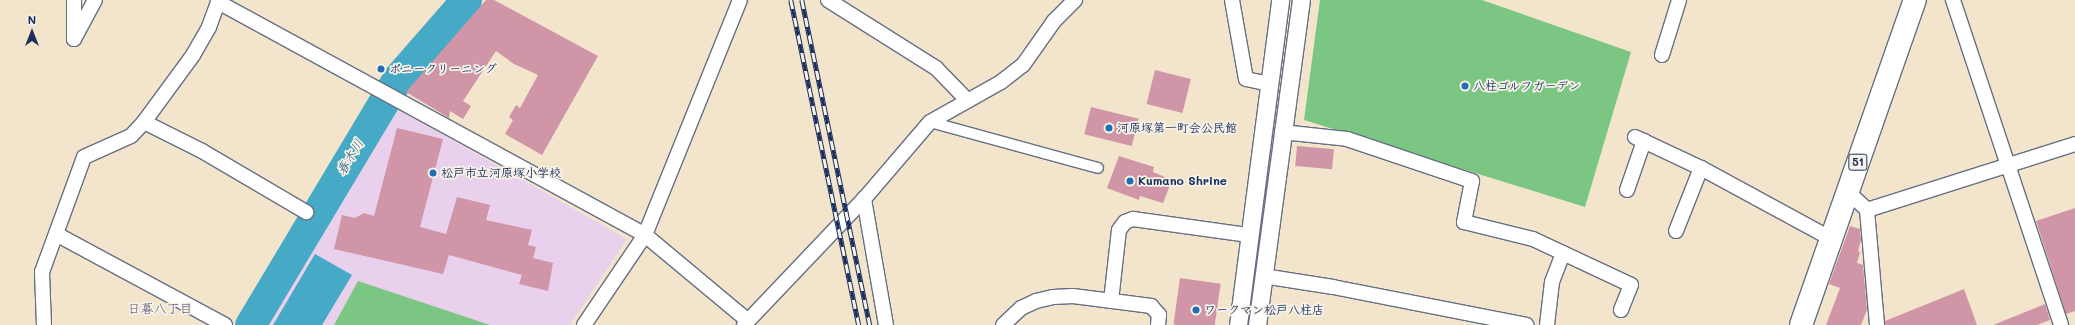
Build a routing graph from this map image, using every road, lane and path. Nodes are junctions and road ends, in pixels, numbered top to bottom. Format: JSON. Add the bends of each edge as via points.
{"nodes":[{"id":1,"x":74,"y":0,"type":"edge"},
{"id":2,"x":95,"y":0,"type":"edge"},
{"id":3,"x":740,"y":0,"type":"edge"},
{"id":4,"x":828,"y":0,"type":"edge"},
{"id":5,"x":1075,"y":0,"type":"edge"},
{"id":6,"x":1232,"y":0,"type":"edge"},
{"id":7,"x":1280,"y":0,"type":"edge"},
{"id":8,"x":1301,"y":0,"type":"edge"},
{"id":9,"x":1679,"y":0,"type":"edge"},
{"id":10,"x":1915,"y":0,"type":"edge"},
{"id":11,"x":1953,"y":0,"type":"edge"},
{"id":12,"x":218,"y":1,"type":"edge"},
{"id":13,"x":1662,"y":55,"type":"dead end"},
{"id":14,"x":1269,"y":84,"type":"junction"},
{"id":15,"x":966,"y":99,"type":"junction"},
{"id":16,"x":144,"y":122,"type":"junction"},
{"id":17,"x":930,"y":122,"type":"junction"},
{"id":18,"x":1282,"y":132,"type":"junction"},
{"id":19,"x":2075,"y":144,"type":"edge"},
{"id":20,"x":2009,"y":166,"type":"junction"},
{"id":21,"x":1098,"y":168,"type":"dead end"},
{"id":22,"x":1702,"y":168,"type":"junction"},
{"id":23,"x":1628,"y":190,"type":"dead end"},
{"id":24,"x":1848,"y":192,"type":"junction"},
{"id":25,"x":864,"y":199,"type":"junction"},
{"id":26,"x":1867,"y":210,"type":"junction"},
{"id":27,"x":306,"y":212,"type":"dead end"},
{"id":28,"x":1676,"y":231,"type":"dead end"},
{"id":29,"x":56,"y":234,"type":"junction"},
{"id":30,"x":645,"y":235,"type":"junction"},
{"id":31,"x":1249,"y":235,"type":"junction"},
{"id":32,"x":1832,"y":239,"type":"junction"},
{"id":33,"x":1563,"y":253,"type":"junction"},
{"id":34,"x":1263,"y":276,"type":"junction"},
{"id":35,"x":1111,"y":301,"type":"junction"},
{"id":36,"x":1621,"y":310,"type":"dead end"},
{"id":37,"x":746,"y":322,"type":"edge"},
{"id":38,"x":44,"y":325,"type":"edge"},
{"id":39,"x":225,"y":325,"type":"edge"},
{"id":40,"x":584,"y":325,"type":"edge"},
{"id":41,"x":886,"y":325,"type":"edge"},
{"id":42,"x":1003,"y":325,"type":"edge"},
{"id":43,"x":1158,"y":325,"type":"edge"},
{"id":44,"x":1238,"y":325,"type":"edge"},
{"id":45,"x":1257,"y":325,"type":"edge"},
{"id":46,"x":1526,"y":325,"type":"edge"},
{"id":47,"x":1547,"y":325,"type":"edge"},
{"id":48,"x":1801,"y":325,"type":"edge"},
{"id":49,"x":1877,"y":325,"type":"edge"},
{"id":50,"x":2061,"y":325,"type":"edge"}],
"edges":[{"from":1,"to":2,"type":"street","via":[[74,39]]},
{"from":3,"to":30,"type":"street"},
{"from":4,"to":15,"type":"street","via":[[936,68]]},
{"from":5,"to":15,"type":"street","via":[[1054,21],[1023,65],[1001,82]]},
{"from":6,"to":14,"type":"street","via":[[1246,79]]},
{"from":7,"to":14,"type":"street"},
{"from":8,"to":18,"type":"street"},
{"from":9,"to":13,"type":"street"},
{"from":10,"to":24,"type":"main road","number":"51"},
{"from":11,"to":20,"type":"street"},
{"from":12,"to":16,"type":"street","via":[[209,27],[193,55]]},
{"from":12,"to":30,"type":"street"},
{"from":14,"to":31,"type":"street"},
{"from":15,"to":17,"type":"street"},
{"from":16,"to":27,"type":"street","via":[[202,151]]},
{"from":16,"to":29,"type":"street","via":[[131,136],[84,157]]},
{"from":17,"to":21,"type":"street"},
{"from":17,"to":25,"type":"street"},
{"from":18,"to":33,"type":"street","via":[[1347,139],[1472,181],[1464,222],[1533,239]]},
{"from":18,"to":34,"type":"street"},
{"from":19,"to":20,"type":"street"},
{"from":20,"to":26,"type":"street"},
{"from":20,"to":50,"type":"street"},
{"from":22,"to":23,"type":"street","via":[[1640,139]]},
{"from":22,"to":28,"type":"street"},
{"from":22,"to":32,"type":"street"},
{"from":24,"to":26,"type":"street"},
{"from":24,"to":32,"type":"main road","number":"51"},
{"from":25,"to":37,"type":"street"},
{"from":25,"to":41,"type":"street"},
{"from":26,"to":49,"type":"street"},
{"from":29,"to":38,"type":"street","via":[[42,272]]},
{"from":29,"to":39,"type":"street"},
{"from":30,"to":37,"type":"street"},
{"from":30,"to":40,"type":"street"},
{"from":31,"to":35,"type":"street","via":[[1133,219],[1125,222],[1119,230]]},
{"from":31,"to":44,"type":"street"},
{"from":32,"to":48,"type":"main road","number":"51"},
{"from":33,"to":36,"type":"street","via":[[1631,285]]},
{"from":33,"to":47,"type":"street","via":[[1552,282]]},
{"from":34,"to":45,"type":"street"},
{"from":34,"to":46,"type":"street","via":[[1333,287]]},
{"from":35,"to":42,"type":"street","via":[[1073,296],[1053,297],[1021,308]]},
{"from":35,"to":43,"type":"street","via":[[1151,306],[1159,315]]}]}
